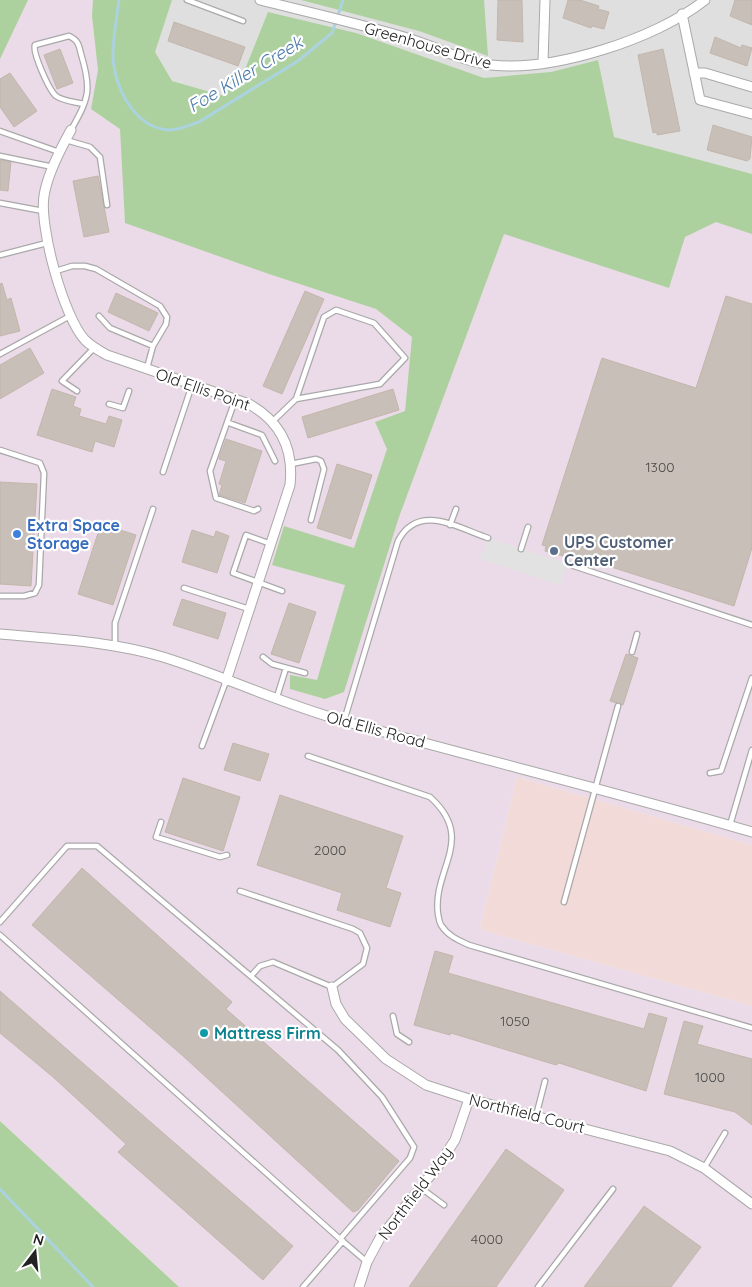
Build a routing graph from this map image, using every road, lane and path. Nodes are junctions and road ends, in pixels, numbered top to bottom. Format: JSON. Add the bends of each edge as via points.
{"nodes":[{"id":1,"x":187,"y":0,"type":"edge"},
{"id":2,"x":260,"y":0,"type":"edge"},
{"id":3,"x":545,"y":0,"type":"edge"},
{"id":4,"x":705,"y":0,"type":"edge"},
{"id":5,"x":682,"y":14,"type":"junction"},
{"id":6,"x":242,"y":22,"type":"dead end"},
{"id":7,"x":543,"y":62,"type":"junction"},
{"id":8,"x":694,"y":73,"type":"junction"},
{"id":9,"x":752,"y":87,"type":"edge"},
{"id":10,"x":83,"y":104,"type":"junction"},
{"id":11,"x":752,"y":114,"type":"edge"},
{"id":12,"x":72,"y":130,"type":"joint"},
{"id":13,"x":0,"y":131,"type":"edge"},
{"id":14,"x":66,"y":140,"type":"junction"},
{"id":15,"x":59,"y":152,"type":"junction"},
{"id":16,"x":0,"y":156,"type":"edge"},
{"id":17,"x":54,"y":167,"type":"junction"},
{"id":18,"x":0,"y":203,"type":"edge"},
{"id":19,"x":108,"y":205,"type":"dead end"},
{"id":20,"x":44,"y":212,"type":"junction"},
{"id":21,"x":47,"y":243,"type":"junction"},
{"id":22,"x":0,"y":254,"type":"edge"},
{"id":23,"x":56,"y":271,"type":"junction"},
{"id":24,"x":70,"y":316,"type":"junction"},
{"id":25,"x":99,"y":316,"type":"dead end"},
{"id":26,"x":153,"y":346,"type":"junction"},
{"id":27,"x":94,"y":348,"type":"junction"},
{"id":28,"x":0,"y":354,"type":"edge"},
{"id":29,"x":146,"y":370,"type":"junction"},
{"id":30,"x":192,"y":385,"type":"junction"},
{"id":31,"x":77,"y":391,"type":"dead end"},
{"id":32,"x":129,"y":391,"type":"dead end"},
{"id":33,"x":236,"y":399,"type":"junction"},
{"id":34,"x":296,"y":400,"type":"junction"},
{"id":35,"x":109,"y":404,"type":"dead end"},
{"id":36,"x":273,"y":421,"type":"junction"},
{"id":37,"x":229,"y":424,"type":"junction"},
{"id":38,"x":0,"y":450,"type":"edge"},
{"id":39,"x":275,"y":461,"type":"dead end"},
{"id":40,"x":291,"y":464,"type":"junction"},
{"id":41,"x":163,"y":472,"type":"dead end"},
{"id":42,"x":153,"y":509,"type":"dead end"},
{"id":43,"x":456,"y":509,"type":"dead end"},
{"id":44,"x":258,"y":510,"type":"dead end"},
{"id":45,"x":311,"y":520,"type":"dead end"},
{"id":46,"x":450,"y":525,"type":"junction"},
{"id":47,"x":528,"y":527,"type":"dead end"},
{"id":48,"x":488,"y":538,"type":"dead end"},
{"id":49,"x":271,"y":544,"type":"junction"},
{"id":50,"x":521,"y":549,"type":"dead end"},
{"id":51,"x":568,"y":564,"type":"dead end"},
{"id":52,"x":258,"y":581,"type":"junction"},
{"id":53,"x":184,"y":588,"type":"dead end"},
{"id":54,"x":282,"y":591,"type":"dead end"},
{"id":55,"x":0,"y":596,"type":"edge"},
{"id":56,"x":249,"y":609,"type":"junction"},
{"id":57,"x":752,"y":625,"type":"edge"},
{"id":58,"x":0,"y":634,"type":"edge"},
{"id":59,"x":638,"y":634,"type":"dead end"},
{"id":60,"x":114,"y":645,"type":"junction"},
{"id":61,"x":632,"y":652,"type":"dead end"},
{"id":62,"x":263,"y":657,"type":"dead end"},
{"id":63,"x":286,"y":668,"type":"junction"},
{"id":64,"x":305,"y":673,"type":"dead end"},
{"id":65,"x":752,"y":678,"type":"edge"},
{"id":66,"x":226,"y":681,"type":"junction"},
{"id":67,"x":276,"y":700,"type":"junction"},
{"id":68,"x":618,"y":706,"type":"dead end"},
{"id":69,"x":344,"y":722,"type":"junction"},
{"id":70,"x":202,"y":746,"type":"dead end"},
{"id":71,"x":752,"y":750,"type":"edge"},
{"id":72,"x":308,"y":756,"type":"dead end"},
{"id":73,"x":710,"y":773,"type":"dead end"},
{"id":74,"x":596,"y":788,"type":"junction"},
{"id":75,"x":161,"y":822,"type":"dead end"},
{"id":76,"x":730,"y":826,"type":"junction"},
{"id":77,"x":752,"y":832,"type":"edge"},
{"id":78,"x":227,"y":855,"type":"dead end"},
{"id":79,"x":240,"y":891,"type":"dead end"},
{"id":80,"x":564,"y":902,"type":"dead end"},
{"id":81,"x":0,"y":922,"type":"edge"},
{"id":82,"x":0,"y":935,"type":"edge"},
{"id":83,"x":251,"y":976,"type":"junction"},
{"id":84,"x":332,"y":987,"type":"junction"},
{"id":85,"x":393,"y":1016,"type":"dead end"},
{"id":86,"x":752,"y":1028,"type":"edge"},
{"id":87,"x":409,"y":1042,"type":"dead end"},
{"id":88,"x":545,"y":1081,"type":"dead end"},
{"id":89,"x":469,"y":1098,"type":"junction"},
{"id":90,"x":536,"y":1116,"type":"junction"},
{"id":91,"x":725,"y":1133,"type":"dead end"},
{"id":92,"x":704,"y":1168,"type":"junction"},
{"id":93,"x":420,"y":1187,"type":"junction"},
{"id":94,"x":613,"y":1189,"type":"dead end"},
{"id":95,"x":752,"y":1204,"type":"edge"},
{"id":96,"x":444,"y":1205,"type":"dead end"},
{"id":97,"x":341,"y":1240,"type":"junction"},
{"id":98,"x":367,"y":1262,"type":"junction"},
{"id":99,"x":303,"y":1287,"type":"edge"},
{"id":100,"x":359,"y":1287,"type":"edge"},
{"id":101,"x":538,"y":1287,"type":"edge"}],
"edges":[{"from":1,"to":6,"type":"lane"},
{"from":2,"to":7,"type":"street","name":"Greenhouse Drive","via":[[405,37],[489,65]]},
{"from":3,"to":7,"type":"street"},
{"from":4,"to":5,"type":"street","name":"Greenhouse Drive"},
{"from":5,"to":7,"type":"street","name":"Greenhouse Drive","via":[[613,48]]},
{"from":5,"to":8,"type":"street"},
{"from":8,"to":9,"type":"street"},
{"from":8,"to":11,"type":"street","via":[[700,100]]},
{"from":10,"to":10,"type":"lane","via":[[89,80],[78,42],[63,36],[36,45],[34,54],[53,92],[62,99]]},
{"from":10,"to":12,"type":"lane"},
{"from":12,"to":14,"type":"street","name":"Old Ellis Point"},
{"from":13,"to":15,"type":"lane"},
{"from":14,"to":15,"type":"street","name":"Old Ellis Point"},
{"from":14,"to":19,"type":"lane","via":[[90,147],[100,157]]},
{"from":15,"to":17,"type":"street","name":"Old Ellis Point"},
{"from":16,"to":17,"type":"lane"},
{"from":17,"to":20,"type":"street","name":"Old Ellis Point","via":[[44,197]]},
{"from":18,"to":20,"type":"lane"},
{"from":20,"to":21,"type":"street","name":"Old Ellis Point"},
{"from":21,"to":22,"type":"lane"},
{"from":21,"to":23,"type":"street","name":"Old Ellis Point"},
{"from":23,"to":24,"type":"street","name":"Old Ellis Point"},
{"from":23,"to":26,"type":"lane","via":[[72,266],[96,269],[160,306],[167,317],[166,324]]},
{"from":24,"to":27,"type":"street","name":"Old Ellis Point"},
{"from":24,"to":28,"type":"lane"},
{"from":25,"to":26,"type":"lane","via":[[110,328]]},
{"from":26,"to":29,"type":"lane"},
{"from":27,"to":29,"type":"street","name":"Old Ellis Point"},
{"from":27,"to":31,"type":"lane","via":[[62,381]]},
{"from":29,"to":30,"type":"street","name":"Old Ellis Point"},
{"from":30,"to":33,"type":"street","name":"Old Ellis Point"},
{"from":30,"to":41,"type":"lane"},
{"from":32,"to":35,"type":"lane","via":[[123,408]]},
{"from":33,"to":36,"type":"street","name":"Old Ellis Point","via":[[262,411]]},
{"from":33,"to":37,"type":"lane"},
{"from":34,"to":34,"type":"lane","via":[[380,384],[405,358],[374,323],[336,310],[324,317]]},
{"from":34,"to":36,"type":"lane"},
{"from":36,"to":40,"type":"street","name":"Old Ellis Point","via":[[287,443]]},
{"from":37,"to":39,"type":"lane","via":[[262,435]]},
{"from":37,"to":44,"type":"lane","via":[[224,429],[210,471],[216,498]]},
{"from":38,"to":55,"type":"lane","via":[[40,463],[44,473],[39,585],[35,593]]},
{"from":40,"to":45,"type":"lane","via":[[316,460],[321,461],[324,469]]},
{"from":40,"to":49,"type":"street","name":"Old Ellis Point","via":[[290,485]]},
{"from":42,"to":60,"type":"lane","via":[[115,623]]},
{"from":43,"to":46,"type":"lane"},
{"from":46,"to":48,"type":"lane"},
{"from":46,"to":69,"type":"lane","via":[[422,520],[408,526],[398,541]]},
{"from":47,"to":50,"type":"lane"},
{"from":49,"to":52,"type":"street","name":"Old Ellis Point"},
{"from":49,"to":52,"type":"lane","via":[[246,535],[233,573]]},
{"from":51,"to":57,"type":"lane"},
{"from":52,"to":54,"type":"lane"},
{"from":52,"to":56,"type":"street","name":"Old Ellis Point"},
{"from":53,"to":56,"type":"lane"},
{"from":56,"to":66,"type":"street","name":"Old Ellis Point"},
{"from":58,"to":60,"type":"street","name":"Old Ellis Road"},
{"from":59,"to":61,"type":"lane"},
{"from":60,"to":66,"type":"street","name":"Old Ellis Road","via":[[162,657]]},
{"from":62,"to":63,"type":"lane"},
{"from":63,"to":64,"type":"lane"},
{"from":63,"to":67,"type":"lane"},
{"from":65,"to":73,"type":"lane","via":[[721,771]]},
{"from":66,"to":67,"type":"street","name":"Old Ellis Road"},
{"from":66,"to":70,"type":"lane"},
{"from":67,"to":69,"type":"street","name":"Old Ellis Road"},
{"from":68,"to":74,"type":"lane"},
{"from":69,"to":74,"type":"street","name":"Old Ellis Road"},
{"from":71,"to":76,"type":"lane"},
{"from":72,"to":86,"type":"lane","via":[[430,797],[444,809],[453,844],[437,903],[440,924],[452,937],[469,945]]},
{"from":74,"to":76,"type":"street","name":"Old Ellis Road"},
{"from":74,"to":80,"type":"lane"},
{"from":75,"to":78,"type":"lane","via":[[156,837],[220,857]]},
{"from":76,"to":77,"type":"street","name":"Old Ellis Road"},
{"from":79,"to":84,"type":"lane","via":[[360,934],[367,948],[362,964]]},
{"from":81,"to":83,"type":"lane","via":[[67,846],[98,846]]},
{"from":82,"to":97,"type":"lane"},
{"from":83,"to":84,"type":"lane","via":[[260,966],[273,962]]},
{"from":83,"to":97,"type":"lane","via":[[338,1050],[382,1097],[414,1147],[410,1158]]},
{"from":84,"to":89,"type":"street","name":"Northfield Court","via":[[336,1004],[345,1019],[386,1059],[426,1085]]},
{"from":85,"to":87,"type":"lane","via":[[397,1034]]},
{"from":88,"to":90,"type":"lane"},
{"from":89,"to":90,"type":"street","name":"Northfield Court"},
{"from":89,"to":93,"type":"street","name":"Northfield Way","via":[[455,1140]]},
{"from":90,"to":92,"type":"street","name":"Northfield Court","via":[[656,1146]]},
{"from":91,"to":92,"type":"lane"},
{"from":92,"to":95,"type":"street","name":"Northfield Court"},
{"from":93,"to":96,"type":"lane"},
{"from":93,"to":98,"type":"street","name":"Northfield Way","via":[[384,1232]]},
{"from":94,"to":101,"type":"lane"},
{"from":97,"to":98,"type":"lane"},
{"from":97,"to":99,"type":"lane"},
{"from":98,"to":100,"type":"street","name":"Northfield Way"}]}
